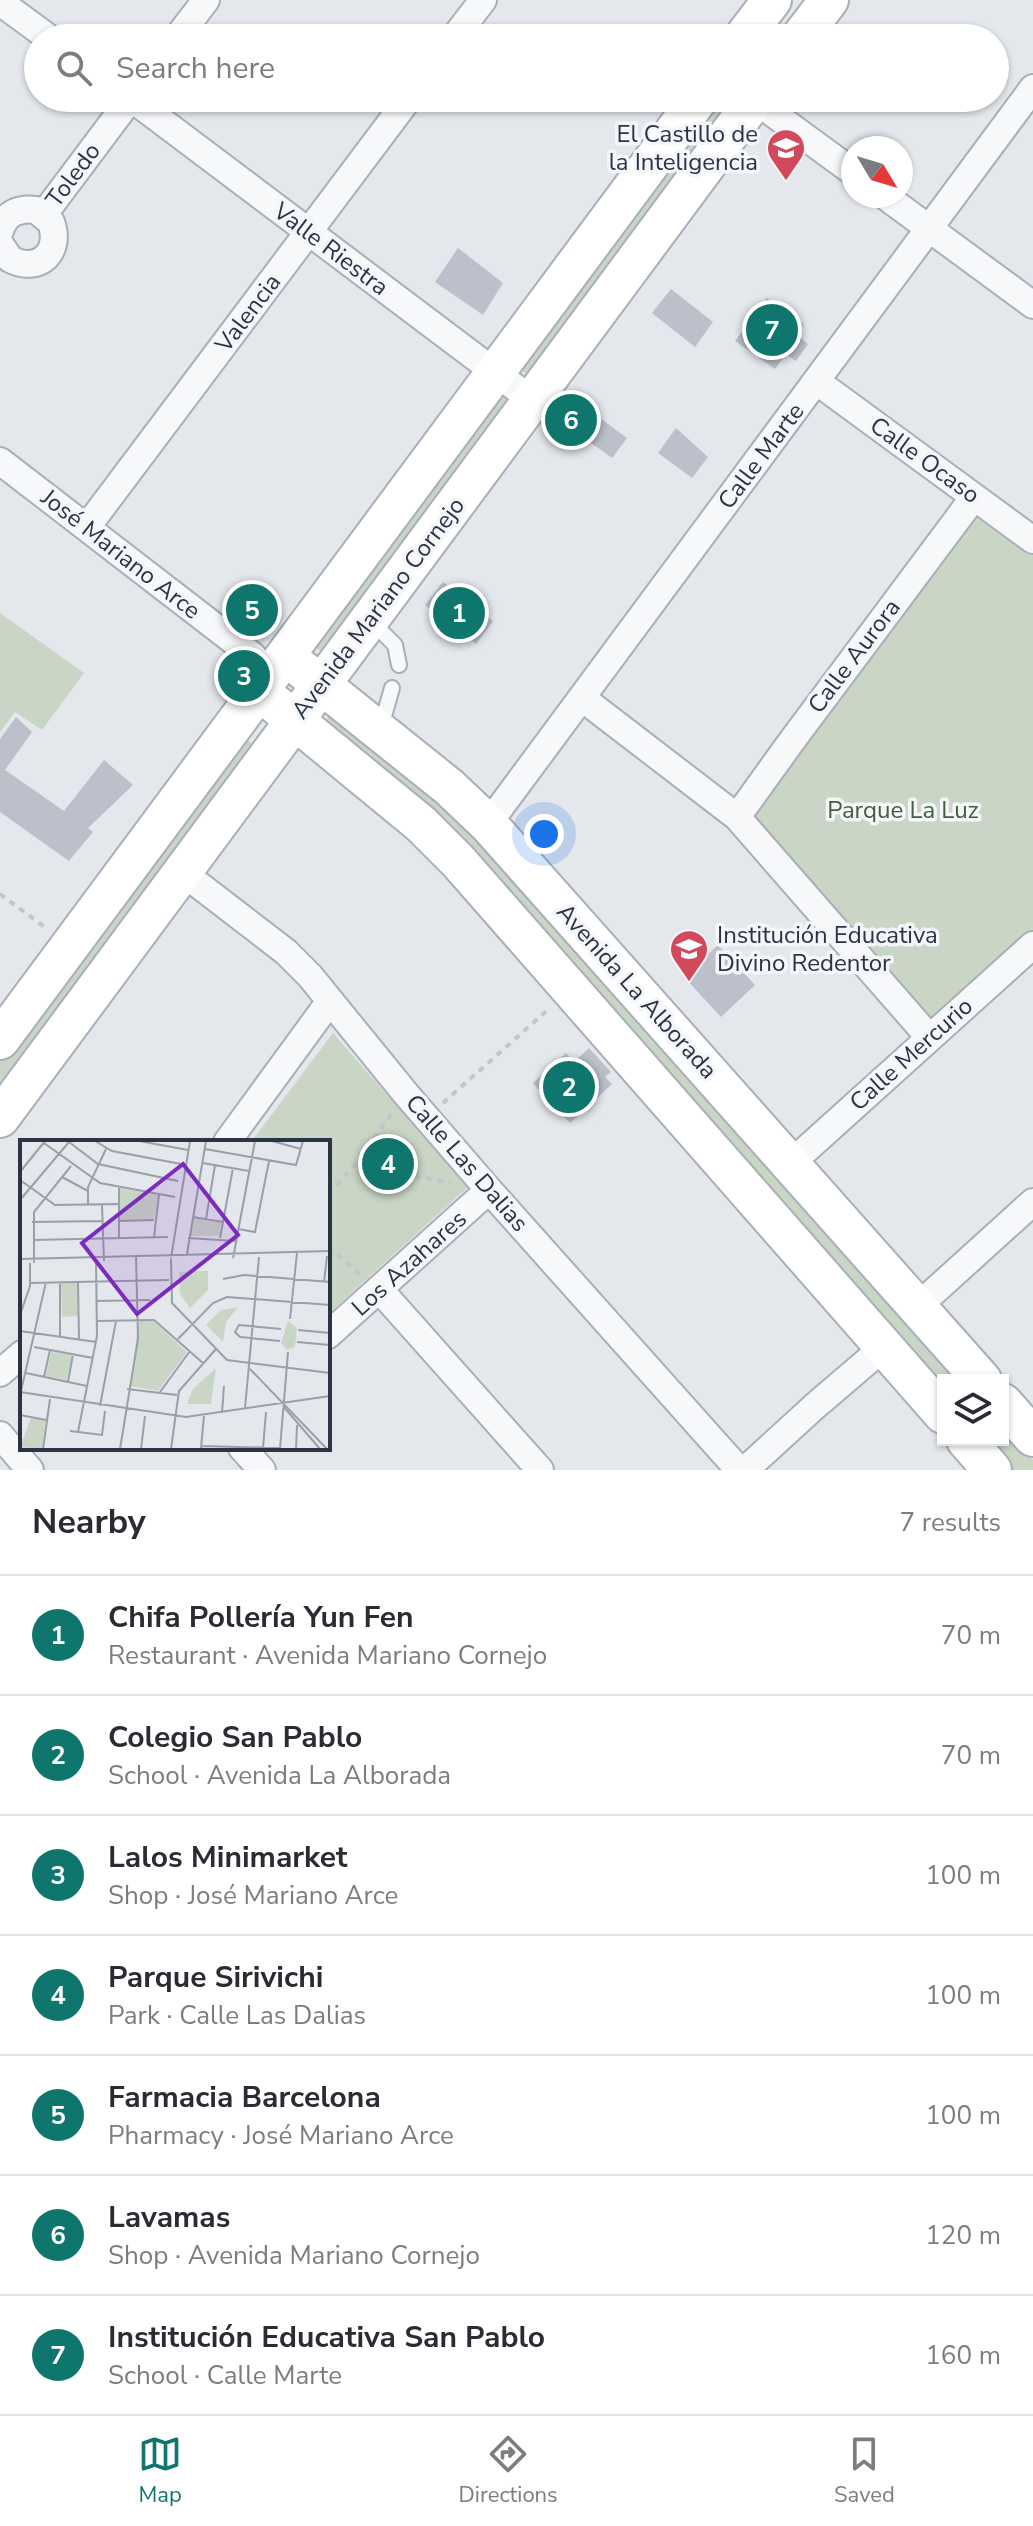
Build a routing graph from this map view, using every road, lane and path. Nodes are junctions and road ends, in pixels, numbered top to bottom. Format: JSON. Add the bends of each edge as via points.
{"nodes":[{"id":1,"x":206,"y":0,"type":"edge"},
{"id":2,"x":483,"y":0,"type":"edge"},
{"id":3,"x":772,"y":0,"type":"edge"},
{"id":4,"x":829,"y":0,"type":"edge"},
{"id":5,"x":0,"y":2,"type":"edge"},
{"id":6,"x":30,"y":24,"type":"edge"},
{"id":7,"x":188,"y":24,"type":"edge"},
{"id":8,"x":465,"y":24,"type":"edge"},
{"id":9,"x":754,"y":24,"type":"edge"},
{"id":10,"x":811,"y":24,"type":"edge"},
{"id":11,"x":1033,"y":88,"type":"edge"},
{"id":12,"x":120,"y":112,"type":"edge"},
{"id":13,"x":150,"y":112,"type":"edge"},
{"id":14,"x":399,"y":112,"type":"edge"},
{"id":15,"x":689,"y":112,"type":"edge"},
{"id":16,"x":744,"y":112,"type":"edge"},
{"id":17,"x":772,"y":112,"type":"edge"},
{"id":18,"x":841,"y":163,"type":"edge"},
{"id":19,"x":902,"y":208,"type":"edge"},
{"id":20,"x":44,"y":214,"type":"junction"},
{"id":21,"x":929,"y":228,"type":"junction"},
{"id":22,"x":0,"y":231,"type":"edge"},
{"id":23,"x":309,"y":232,"type":"junction"},
{"id":24,"x":0,"y":244,"type":"edge"},
{"id":25,"x":1033,"y":305,"type":"edge"},
{"id":26,"x":496,"y":372,"type":"junction"},
{"id":27,"x":816,"y":381,"type":"junction"},
{"id":28,"x":532,"y":400,"type":"junction"},
{"id":29,"x":0,"y":461,"type":"edge"},
{"id":30,"x":974,"y":497,"type":"junction"},
{"id":31,"x":87,"y":527,"type":"junction"},
{"id":32,"x":1033,"y":540,"type":"edge"},
{"id":33,"x":369,"y":619,"type":"junction"},
{"id":34,"x":399,"y":665,"type":"dead end"},
{"id":35,"x":266,"y":667,"type":"junction"},
{"id":36,"x":321,"y":683,"type":"junction"},
{"id":37,"x":392,"y":688,"type":"dead end"},
{"id":38,"x":582,"y":698,"type":"junction"},
{"id":39,"x":294,"y":720,"type":"junction"},
{"id":40,"x":380,"y":730,"type":"junction"},
{"id":41,"x":737,"y":817,"type":"junction"},
{"id":42,"x":488,"y":824,"type":"junction"},
{"id":43,"x":182,"y":872,"type":"junction"},
{"id":44,"x":0,"y":894,"type":"edge"},
{"id":45,"x":70,"y":945,"type":"junction"},
{"id":46,"x":1033,"y":945,"type":"edge"},
{"id":47,"x":570,"y":991,"type":"junction"},
{"id":48,"x":330,"y":1001,"type":"junction"},
{"id":49,"x":929,"y":1037,"type":"junction"},
{"id":50,"x":0,"y":1040,"type":"edge"},
{"id":51,"x":406,"y":1094,"type":"junction"},
{"id":52,"x":0,"y":1118,"type":"edge"},
{"id":53,"x":427,"y":1118,"type":"junction"},
{"id":54,"x":228,"y":1140,"type":"edge"},
{"id":55,"x":790,"y":1164,"type":"junction"},
{"id":56,"x":355,"y":1165,"type":"junction"},
{"id":57,"x":489,"y":1190,"type":"junction"},
{"id":58,"x":330,"y":1192,"type":"edge"},
{"id":59,"x":1033,"y":1202,"type":"edge"},
{"id":60,"x":330,"y":1249,"type":"edge"},
{"id":61,"x":379,"y":1289,"type":"junction"},
{"id":62,"x":917,"y":1307,"type":"junction"},
{"id":63,"x":330,"y":1333,"type":"edge"},
{"id":64,"x":884,"y":1347,"type":"junction"},
{"id":65,"x":20,"y":1356,"type":"edge"},
{"id":66,"x":0,"y":1373,"type":"edge"},
{"id":67,"x":977,"y":1374,"type":"edge"},
{"id":68,"x":937,"y":1407,"type":"edge"},
{"id":69,"x":1009,"y":1410,"type":"edge"},
{"id":70,"x":0,"y":1435,"type":"edge"},
{"id":71,"x":1033,"y":1437,"type":"edge"},
{"id":72,"x":971,"y":1446,"type":"edge"},
{"id":73,"x":244,"y":1450,"type":"edge"},
{"id":74,"x":30,"y":1470,"type":"edge"},
{"id":75,"x":262,"y":1470,"type":"edge"},
{"id":76,"x":540,"y":1470,"type":"edge"},
{"id":77,"x":742,"y":1470,"type":"edge"},
{"id":78,"x":992,"y":1470,"type":"edge"}],
"edges":[{"from":1,"to":7,"type":"street"},
{"from":2,"to":8,"type":"street"},
{"from":3,"to":9,"type":"main road"},
{"from":4,"to":10,"type":"main road"},
{"from":5,"to":6,"type":"street"},
{"from":11,"to":21,"type":"street","name":"Calle Marte"},
{"from":12,"to":20,"type":"street","name":"Toledo"},
{"from":13,"to":23,"type":"street","name":"Valle Riestra"},
{"from":14,"to":23,"type":"street","name":"Valencia"},
{"from":15,"to":26,"type":"main road","name":"Avenida Mariano Cornejo"},
{"from":16,"to":28,"type":"main road","name":"Avenida Mariano Cornejo"},
{"from":17,"to":18,"type":"street"},
{"from":19,"to":21,"type":"street"},
{"from":20,"to":22,"type":"street","name":"Toledo","via":[[17,211]]},
{"from":20,"to":24,"type":"street","name":"Toledo","via":[[54,231],[46,257],[28,265],[18,263]]},
{"from":21,"to":25,"type":"street"},
{"from":21,"to":27,"type":"street","name":"Calle Marte"},
{"from":23,"to":26,"type":"street","name":"Valle Riestra"},
{"from":23,"to":31,"type":"street","name":"Valencia"},
{"from":26,"to":28,"type":"street","name":"Valle Riestra"},
{"from":26,"to":35,"type":"main road","name":"Avenida Mariano Cornejo"},
{"from":27,"to":30,"type":"street","name":"Calle Ocaso"},
{"from":27,"to":38,"type":"street","name":"Calle Marte"},
{"from":28,"to":33,"type":"main road","name":"Avenida Mariano Cornejo"},
{"from":29,"to":31,"type":"street","name":"José Mariano Arce"},
{"from":30,"to":32,"type":"street","name":"Calle Ocaso"},
{"from":30,"to":41,"type":"street","name":"Calle Aurora"},
{"from":31,"to":35,"type":"street","name":"José Mariano Arce"},
{"from":33,"to":34,"type":"lane","via":[[395,645]]},
{"from":33,"to":36,"type":"main road","name":"Avenida Mariano Cornejo"},
{"from":35,"to":36,"type":"main road","name":"Avenida La Alborada"},
{"from":35,"to":39,"type":"main road","name":"Avenida La Alborada"},
{"from":35,"to":45,"type":"main road","name":"Avenida Mariano Cornejo"},
{"from":36,"to":39,"type":"main road","name":"Avenida Mariano Cornejo"},
{"from":36,"to":40,"type":"main road","name":"Avenida La Alborada"},
{"from":37,"to":40,"type":"lane"},
{"from":38,"to":41,"type":"street"},
{"from":38,"to":42,"type":"street","name":"Calle Marte"},
{"from":39,"to":43,"type":"main road","name":"Avenida Mariano Cornejo"},
{"from":39,"to":47,"type":"main road","name":"Avenida La Alborada","via":[[421,824]]},
{"from":40,"to":42,"type":"main road","name":"Avenida La Alborada"},
{"from":41,"to":49,"type":"street"},
{"from":42,"to":55,"type":"main road","name":"Avenida La Alborada"},
{"from":43,"to":48,"type":"street","name":"Calle Las Dalias","via":[[286,952]]},
{"from":43,"to":52,"type":"main road","name":"Avenida Mariano Cornejo"},
{"from":44,"to":45,"type":"path"},
{"from":45,"to":50,"type":"main road","name":"Avenida Mariano Cornejo"},
{"from":46,"to":49,"type":"street","name":"Calle Mercurio"},
{"from":47,"to":53,"type":"path"},
{"from":47,"to":64,"type":"main road","name":"Avenida La Alborada"},
{"from":48,"to":51,"type":"street","name":"Calle Las Dalias"},
{"from":48,"to":54,"type":"street"},
{"from":49,"to":55,"type":"street","name":"Calle Mercurio"},
{"from":51,"to":53,"type":"street","name":"Calle Las Dalias"},
{"from":51,"to":56,"type":"path"},
{"from":53,"to":57,"type":"street","name":"Calle Las Dalias"},
{"from":55,"to":62,"type":"main road","name":"Avenida La Alborada"},
{"from":56,"to":57,"type":"path"},
{"from":56,"to":58,"type":"path"},
{"from":57,"to":61,"type":"street","name":"Los Azahares"},
{"from":57,"to":77,"type":"street","name":"Calle Las Dalias"},
{"from":59,"to":62,"type":"street"},
{"from":60,"to":61,"type":"path"},
{"from":61,"to":63,"type":"street","name":"Los Azahares"},
{"from":61,"to":76,"type":"street"},
{"from":62,"to":67,"type":"main road","name":"Avenida La Alborada"},
{"from":64,"to":68,"type":"main road","name":"Avenida La Alborada"},
{"from":64,"to":77,"type":"street"},
{"from":65,"to":66,"type":"street"},
{"from":69,"to":71,"type":"main road"},
{"from":70,"to":74,"type":"street"},
{"from":72,"to":78,"type":"main road"},
{"from":73,"to":75,"type":"street"}]}
